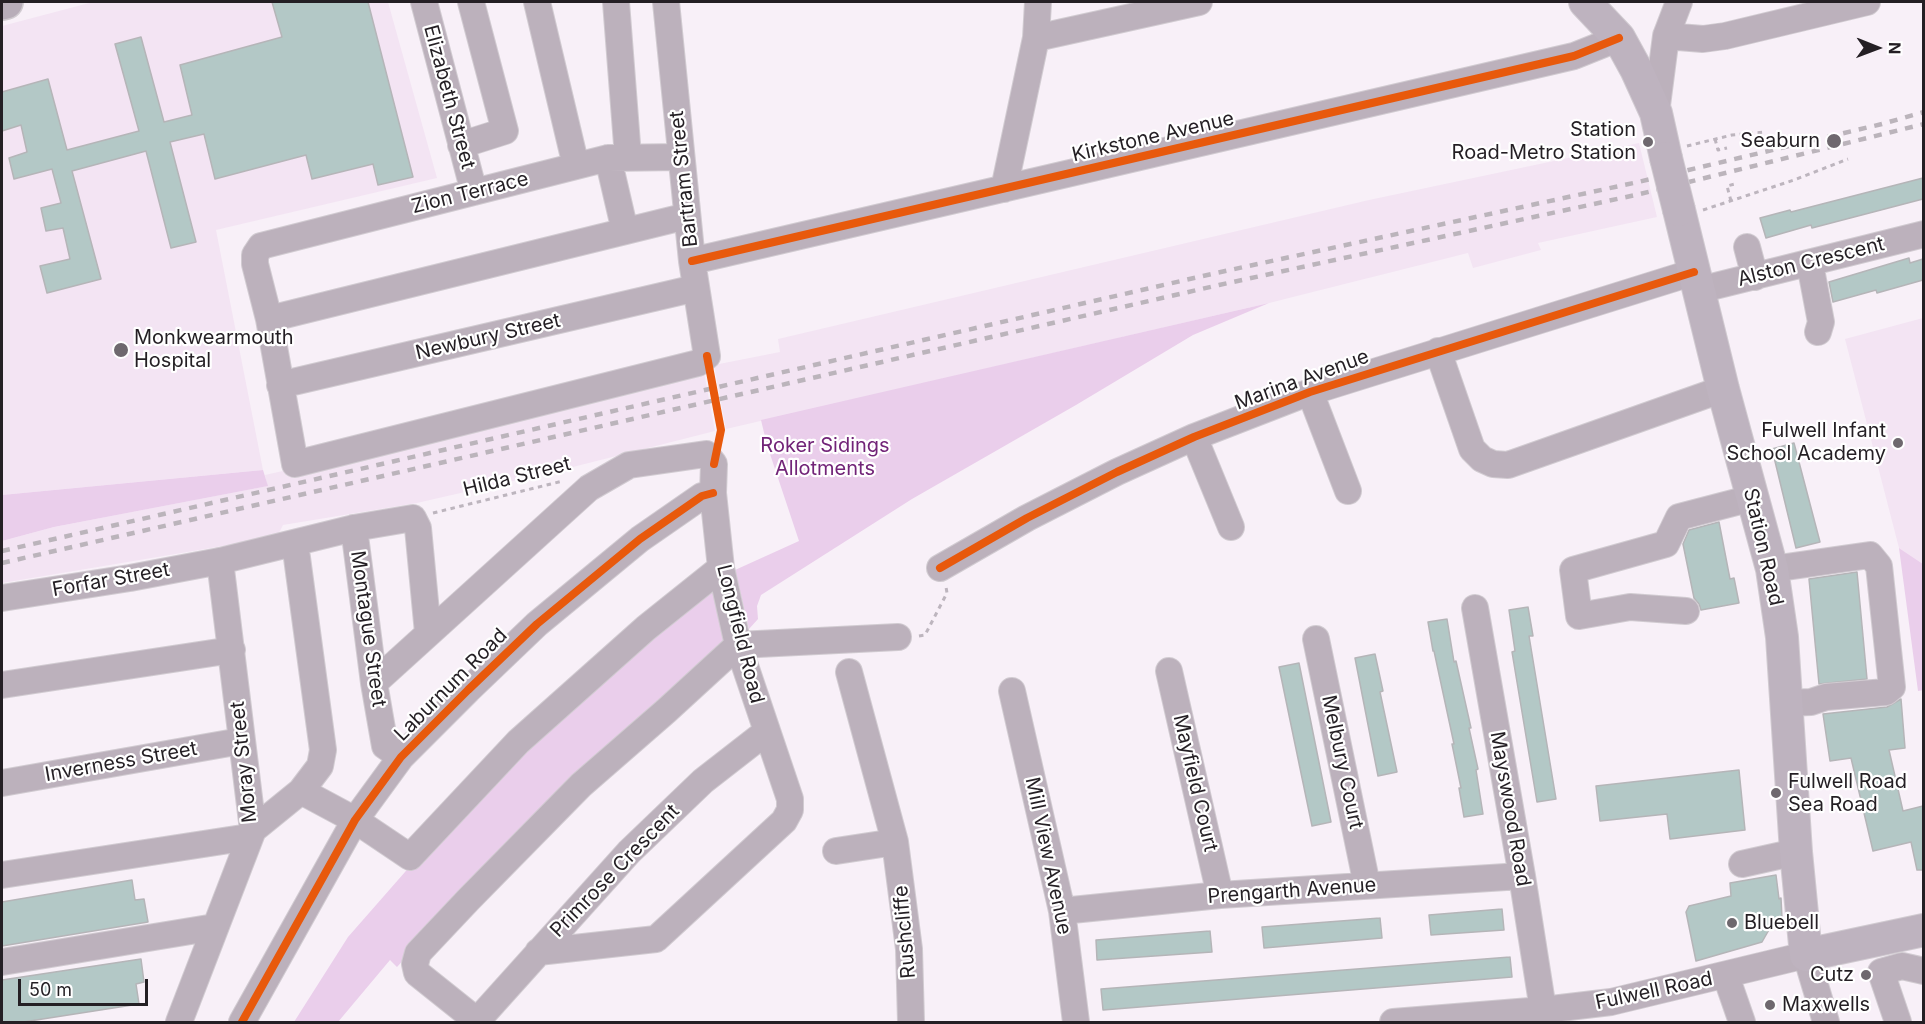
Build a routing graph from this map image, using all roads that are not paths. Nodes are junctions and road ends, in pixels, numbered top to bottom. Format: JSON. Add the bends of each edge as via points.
{"nodes":[{"id":1,"x":6,"y":2,"type":"edge"},
{"id":2,"x":424,"y":2,"type":"edge"},
{"id":3,"x":471,"y":2,"type":"edge"},
{"id":4,"x":537,"y":2,"type":"edge"},
{"id":5,"x":616,"y":2,"type":"edge"},
{"id":6,"x":666,"y":2,"type":"edge"},
{"id":7,"x":1038,"y":2,"type":"edge"},
{"id":8,"x":1199,"y":2,"type":"edge"},
{"id":9,"x":1585,"y":2,"type":"edge"},
{"id":10,"x":1679,"y":2,"type":"edge"},
{"id":11,"x":1867,"y":2,"type":"edge"},
{"id":12,"x":2,"y":3,"type":"edge"},
{"id":13,"x":1666,"y":36,"type":"junction"},
{"id":14,"x":1036,"y":38,"type":"junction"},
{"id":15,"x":1618,"y":38,"type":"junction"},
{"id":16,"x":1656,"y":113,"type":"junction"},
{"id":17,"x":461,"y":145,"type":"junction"},
{"id":18,"x":681,"y":157,"type":"junction"},
{"id":19,"x":618,"y":158,"type":"junction"},
{"id":20,"x":576,"y":166,"type":"junction"},
{"id":21,"x":1004,"y":189,"type":"junction"},
{"id":22,"x":474,"y":192,"type":"junction"},
{"id":23,"x":687,"y":216,"type":"junction"},
{"id":24,"x":625,"y":231,"type":"junction"},
{"id":25,"x":1923,"y":234,"type":"edge"},
{"id":26,"x":1747,"y":247,"type":"dead end"},
{"id":27,"x":692,"y":261,"type":"junction"},
{"id":28,"x":1810,"y":264,"type":"junction"},
{"id":29,"x":1755,"y":277,"type":"junction"},
{"id":30,"x":1697,"y":281,"type":"junction"},
{"id":31,"x":696,"y":288,"type":"junction"},
{"id":32,"x":269,"y":320,"type":"junction"},
{"id":33,"x":1818,"y":332,"type":"dead end"},
{"id":34,"x":1438,"y":351,"type":"junction"},
{"id":35,"x":280,"y":385,"type":"junction"},
{"id":36,"x":1723,"y":389,"type":"junction"},
{"id":37,"x":1310,"y":392,"type":"junction"},
{"id":38,"x":1194,"y":437,"type":"junction"},
{"id":39,"x":1348,"y":491,"type":"dead end"},
{"id":40,"x":713,"y":493,"type":"junction"},
{"id":41,"x":1752,"y":498,"type":"junction"},
{"id":42,"x":1231,"y":527,"type":"dead end"},
{"id":43,"x":354,"y":528,"type":"junction"},
{"id":44,"x":295,"y":543,"type":"junction"},
{"id":45,"x":220,"y":561,"type":"junction"},
{"id":46,"x":721,"y":568,"type":"junction"},
{"id":47,"x":940,"y":568,"type":"road end"},
{"id":48,"x":1772,"y":569,"type":"junction"},
{"id":49,"x":2,"y":598,"type":"edge"},
{"id":50,"x":1475,"y":608,"type":"dead end"},
{"id":51,"x":1686,"y":611,"type":"dead end"},
{"id":52,"x":428,"y":633,"type":"junction"},
{"id":53,"x":885,"y":633,"type":"road end"},
{"id":54,"x":1316,"y":639,"type":"dead end"},
{"id":55,"x":738,"y":645,"type":"junction"},
{"id":56,"x":232,"y":650,"type":"junction"},
{"id":57,"x":1169,"y":671,"type":"dead end"},
{"id":58,"x":849,"y":672,"type":"dead end"},
{"id":59,"x":374,"y":683,"type":"junction"},
{"id":60,"x":2,"y":685,"type":"edge"},
{"id":61,"x":1012,"y":691,"type":"dead end"},
{"id":62,"x":1786,"y":703,"type":"junction"},
{"id":63,"x":766,"y":732,"type":"junction"},
{"id":64,"x":241,"y":741,"type":"junction"},
{"id":65,"x":401,"y":757,"type":"junction"},
{"id":66,"x":2,"y":783,"type":"edge"},
{"id":67,"x":301,"y":791,"type":"junction"},
{"id":68,"x":355,"y":820,"type":"junction"},
{"id":69,"x":251,"y":834,"type":"junction"},
{"id":70,"x":895,"y":842,"type":"junction"},
{"id":71,"x":836,"y":850,"type":"dead end"},
{"id":72,"x":1796,"y":852,"type":"junction"},
{"id":73,"x":1742,"y":864,"type":"dead end"},
{"id":74,"x":2,"y":875,"type":"edge"},
{"id":75,"x":1522,"y":876,"type":"junction"},
{"id":76,"x":1367,"y":885,"type":"junction"},
{"id":77,"x":1220,"y":895,"type":"junction"},
{"id":78,"x":1062,"y":911,"type":"junction"},
{"id":79,"x":215,"y":927,"type":"junction"},
{"id":80,"x":1923,"y":930,"type":"edge"},
{"id":81,"x":538,"y":952,"type":"junction"},
{"id":82,"x":1806,"y":955,"type":"junction"},
{"id":83,"x":2,"y":962,"type":"edge"},
{"id":84,"x":1912,"y":968,"type":"edge"},
{"id":85,"x":1726,"y":976,"type":"junction"},
{"id":86,"x":1612,"y":1012,"type":"edge"},
{"id":87,"x":1544,"y":1016,"type":"edge"},
{"id":88,"x":1470,"y":1019,"type":"edge"},
{"id":89,"x":477,"y":1022,"type":"edge"},
{"id":90,"x":179,"y":1023,"type":"edge"},
{"id":91,"x":242,"y":1023,"type":"edge"},
{"id":92,"x":911,"y":1023,"type":"edge"},
{"id":93,"x":1076,"y":1023,"type":"edge"},
{"id":94,"x":1393,"y":1023,"type":"edge"},
{"id":95,"x":1742,"y":1023,"type":"edge"},
{"id":96,"x":1826,"y":1023,"type":"edge"},
{"id":97,"x":1898,"y":1023,"type":"edge"}],
"edges":[{"from":1,"to":12,"type":"highway"},
{"from":2,"to":17,"type":"street","name":"Elizabeth Street"},
{"from":3,"to":17,"type":"street","via":[[506,131]]},
{"from":4,"to":20,"type":"street"},
{"from":5,"to":19,"type":"street"},
{"from":6,"to":18,"type":"street","name":"Bartram Street"},
{"from":7,"to":14,"type":"street"},
{"from":8,"to":14,"type":"street"},
{"from":9,"to":15,"type":"main road","name":"Station Road"},
{"from":10,"to":13,"type":"street"},
{"from":11,"to":13,"type":"street","via":[[1725,36]]},
{"from":13,"to":16,"type":"street"},
{"from":14,"to":21,"type":"street"},
{"from":15,"to":16,"type":"main road","name":"Station Road"},
{"from":15,"to":21,"type":"street","name":"Kirkstone Avenue","via":[[1574,56]]},
{"from":16,"to":30,"type":"main road","name":"Station Road","bridge":true},
{"from":17,"to":22,"type":"street","name":"Elizabeth Street"},
{"from":18,"to":19,"type":"street","name":"Zion Terrace"},
{"from":18,"to":23,"type":"street","name":"Bartram Street"},
{"from":19,"to":20,"type":"street","name":"Zion Terrace"},
{"from":19,"to":24,"type":"street"},
{"from":20,"to":22,"type":"street","name":"Zion Terrace"},
{"from":21,"to":27,"type":"street","name":"Kirkstone Avenue"},
{"from":22,"to":32,"type":"street","name":"Zion Terrace","via":[[261,246],[255,264]]},
{"from":23,"to":24,"type":"street"},
{"from":23,"to":27,"type":"street","name":"Bartram Street"},
{"from":24,"to":32,"type":"street"},
{"from":25,"to":28,"type":"street","name":"Alston Crescent"},
{"from":26,"to":29,"type":"street"},
{"from":27,"to":31,"type":"street","name":"Bartram Street"},
{"from":28,"to":29,"type":"street","name":"Alston Crescent"},
{"from":28,"to":33,"type":"street","via":[[1821,322]]},
{"from":29,"to":30,"type":"street","name":"Alston Crescent"},
{"from":30,"to":34,"type":"street","name":"Marina Avenue"},
{"from":30,"to":36,"type":"main road","name":"Station Road"},
{"from":31,"to":35,"type":"street","name":"Newbury Street"},
{"from":31,"to":35,"type":"street","name":"Bartram Street","via":[[707,356],[698,363],[295,464]]},
{"from":32,"to":35,"type":"street"},
{"from":34,"to":36,"type":"street","via":[[1473,449],[1493,464],[1508,465]]},
{"from":34,"to":37,"type":"street","name":"Marina Avenue"},
{"from":36,"to":41,"type":"main road","name":"Station Road"},
{"from":37,"to":38,"type":"street","name":"Marina Avenue"},
{"from":37,"to":39,"type":"street"},
{"from":38,"to":42,"type":"street"},
{"from":38,"to":47,"type":"street","name":"Marina Avenue","via":[[1027,518]]},
{"from":40,"to":46,"type":"street","name":"Longfield Road"},
{"from":40,"to":52,"type":"street","name":"Longfield Road","via":[[714,464],[706,453],[629,465],[589,488]]},
{"from":40,"to":65,"type":"street","name":"Laburnum Road","via":[[702,496],[640,539],[537,624]]},
{"from":41,"to":48,"type":"main road","name":"Station Road"},
{"from":41,"to":51,"type":"street","via":[[1679,517],[1666,544],[1573,570],[1579,616],[1630,607]]},
{"from":43,"to":44,"type":"street","name":"Forfar Street"},
{"from":43,"to":52,"type":"street","name":"Forfar Street","via":[[412,518],[418,528]]},
{"from":43,"to":59,"type":"street","name":"Montague Street"},
{"from":44,"to":45,"type":"street","name":"Forfar Street"},
{"from":44,"to":67,"type":"street","via":[[323,750],[320,766]]},
{"from":45,"to":49,"type":"street","name":"Forfar Street"},
{"from":45,"to":56,"type":"street","name":"Moray Street"},
{"from":46,"to":55,"type":"street","name":"Longfield Road"},
{"from":46,"to":68,"type":"street","via":[[646,628],[518,742],[410,857]]},
{"from":48,"to":62,"type":"main road","name":"Station Road"},
{"from":48,"to":62,"type":"street","via":[[1870,555],[1879,566],[1891,676],[1892,687],[1886,692]]},
{"from":50,"to":75,"type":"street","name":"Mayswood Road"},
{"from":52,"to":59,"type":"street"},
{"from":53,"to":55,"type":"street"},
{"from":54,"to":76,"type":"street","name":"Melbury Court"},
{"from":55,"to":63,"type":"street","name":"Longfield Road"},
{"from":55,"to":89,"type":"street","via":[[581,785],[418,953],[417,973]]},
{"from":56,"to":60,"type":"street"},
{"from":56,"to":64,"type":"street","name":"Moray Street"},
{"from":57,"to":77,"type":"street","name":"Mayfield Court"},
{"from":58,"to":70,"type":"street","name":"Rushcliffe"},
{"from":59,"to":65,"type":"street","name":"Montague Street","via":[[385,746]]},
{"from":61,"to":78,"type":"street","name":"Mill View Avenue"},
{"from":62,"to":72,"type":"main road","name":"Station Road"},
{"from":63,"to":81,"type":"street","name":"Primrose Crescent","via":[[703,781],[629,852]]},
{"from":63,"to":81,"type":"street","name":"Longfield Road","via":[[790,799],[784,821],[656,939]]},
{"from":64,"to":66,"type":"street","name":"Inverness Street"},
{"from":64,"to":69,"type":"street","name":"Moray Street"},
{"from":65,"to":68,"type":"street","name":"Laburnum Road"},
{"from":67,"to":68,"type":"street"},
{"from":67,"to":69,"type":"street"},
{"from":68,"to":91,"type":"street","name":"Laburnum Road"},
{"from":69,"to":74,"type":"street"},
{"from":69,"to":79,"type":"street","name":"Moray Street"},
{"from":70,"to":71,"type":"street"},
{"from":70,"to":92,"type":"street","name":"Rushcliffe","via":[[909,949]]},
{"from":72,"to":73,"type":"street"},
{"from":72,"to":82,"type":"main road","name":"Station Road"},
{"from":75,"to":76,"type":"street","name":"Prengarth Avenue"},
{"from":75,"to":87,"type":"street","name":"Mayswood Road"},
{"from":76,"to":77,"type":"street","name":"Prengarth Avenue"},
{"from":77,"to":78,"type":"street","name":"Prengarth Avenue"},
{"from":78,"to":93,"type":"street","name":"Mill View Avenue"},
{"from":79,"to":83,"type":"street"},
{"from":79,"to":90,"type":"street","name":"Moray Street"},
{"from":80,"to":82,"type":"main road"},
{"from":81,"to":89,"type":"street","name":"Primrose Crescent"},
{"from":82,"to":85,"type":"street","name":"Fulwell Road"},
{"from":82,"to":96,"type":"street"},
{"from":84,"to":97,"type":"street","via":[[1881,972]]},
{"from":85,"to":86,"type":"street","name":"Fulwell Road"},
{"from":85,"to":95,"type":"street"},
{"from":86,"to":87,"type":"street","name":"Fulwell Road"},
{"from":87,"to":88,"type":"street","name":"Fulwell Road"},
{"from":88,"to":94,"type":"street","name":"Fulwell Road"}]}
